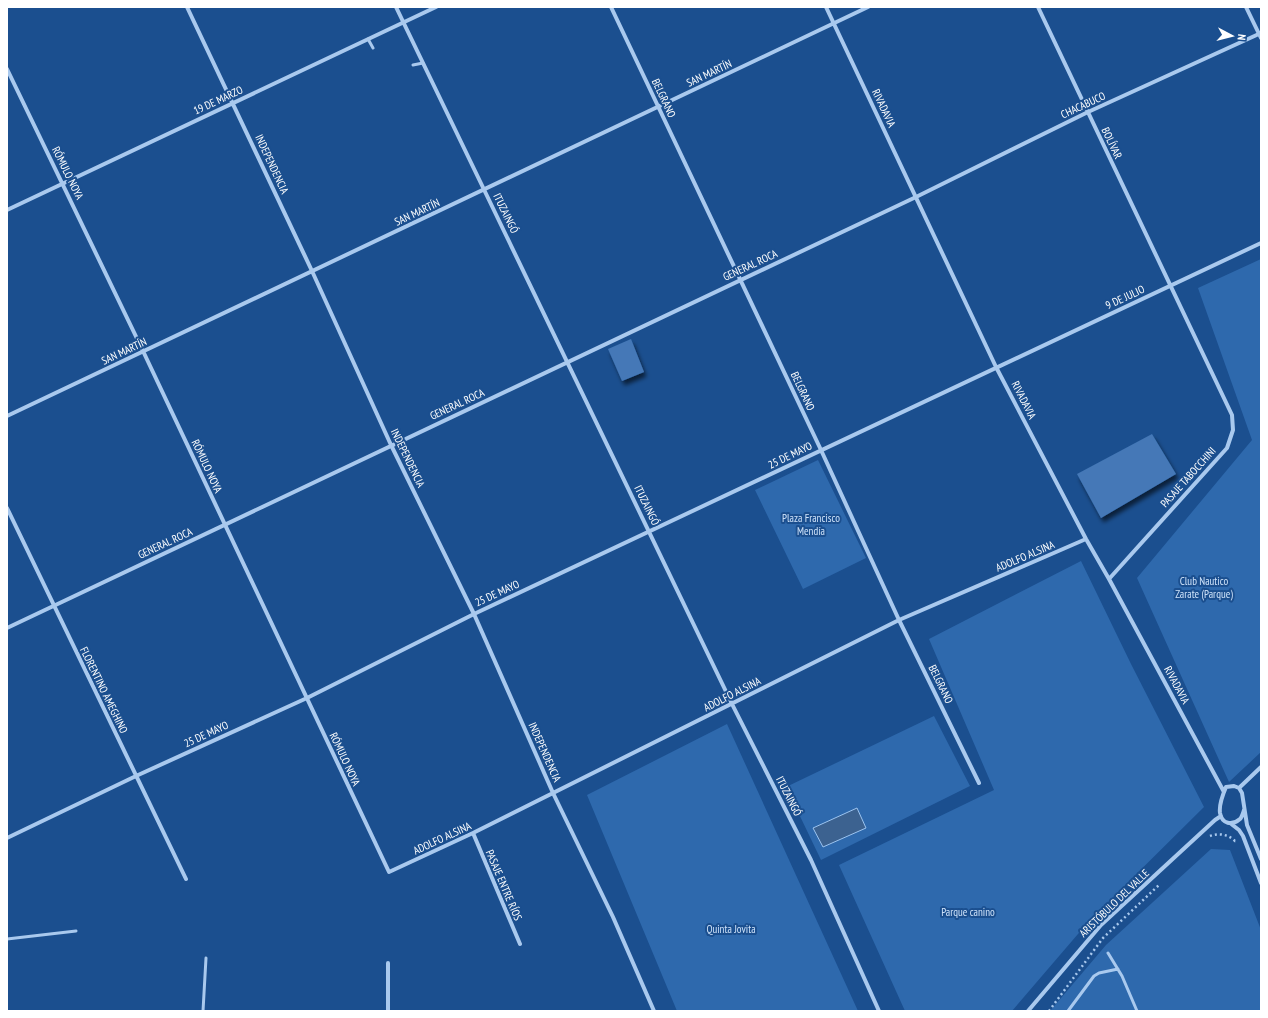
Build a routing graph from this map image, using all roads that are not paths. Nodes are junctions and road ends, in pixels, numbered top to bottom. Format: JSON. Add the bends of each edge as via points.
{"nodes":[{"id":1,"x":187,"y":7,"type":"edge"},
{"id":2,"x":396,"y":7,"type":"edge"},
{"id":3,"x":436,"y":7,"type":"edge"},
{"id":4,"x":611,"y":7,"type":"edge"},
{"id":5,"x":826,"y":7,"type":"edge"},
{"id":6,"x":868,"y":7,"type":"edge"},
{"id":7,"x":1038,"y":7,"type":"edge"},
{"id":8,"x":1246,"y":7,"type":"edge"},
{"id":9,"x":403,"y":22,"type":"junction"},
{"id":10,"x":834,"y":24,"type":"junction"},
{"id":11,"x":1260,"y":35,"type":"edge"},
{"id":12,"x":368,"y":39,"type":"junction"},
{"id":13,"x":373,"y":48,"type":"dead end"},
{"id":14,"x":423,"y":63,"type":"junction"},
{"id":15,"x":413,"y":65,"type":"dead end"},
{"id":16,"x":7,"y":69,"type":"edge"},
{"id":17,"x":233,"y":103,"type":"junction"},
{"id":18,"x":658,"y":107,"type":"junction"},
{"id":19,"x":1088,"y":112,"type":"junction"},
{"id":20,"x":63,"y":183,"type":"junction"},
{"id":21,"x":484,"y":190,"type":"junction"},
{"id":22,"x":916,"y":197,"type":"junction"},
{"id":23,"x":7,"y":210,"type":"edge"},
{"id":24,"x":1261,"y":243,"type":"edge"},
{"id":25,"x":312,"y":271,"type":"junction"},
{"id":26,"x":740,"y":280,"type":"junction"},
{"id":27,"x":1170,"y":286,"type":"junction"},
{"id":28,"x":143,"y":352,"type":"junction"},
{"id":29,"x":567,"y":361,"type":"junction"},
{"id":30,"x":996,"y":367,"type":"junction"},
{"id":31,"x":7,"y":416,"type":"edge"},
{"id":32,"x":391,"y":445,"type":"junction"},
{"id":33,"x":821,"y":450,"type":"junction"},
{"id":34,"x":7,"y":508,"type":"edge"},
{"id":35,"x":224,"y":524,"type":"junction"},
{"id":36,"x":650,"y":532,"type":"junction"},
{"id":37,"x":1086,"y":539,"type":"junction"},
{"id":38,"x":1109,"y":579,"type":"junction"},
{"id":39,"x":54,"y":606,"type":"junction"},
{"id":40,"x":474,"y":614,"type":"junction"},
{"id":41,"x":899,"y":620,"type":"junction"},
{"id":42,"x":7,"y":628,"type":"edge"},
{"id":43,"x":307,"y":698,"type":"junction"},
{"id":44,"x":732,"y":704,"type":"junction"},
{"id":45,"x":1261,"y":767,"type":"edge"},
{"id":46,"x":136,"y":776,"type":"junction"},
{"id":47,"x":979,"y":783,"type":"dead end"},
{"id":48,"x":1239,"y":788,"type":"junction"},
{"id":49,"x":1224,"y":792,"type":"junction"},
{"id":50,"x":553,"y":793,"type":"junction"},
{"id":51,"x":1244,"y":810,"type":"junction"},
{"id":52,"x":1221,"y":816,"type":"junction"},
{"id":53,"x":1230,"y":823,"type":"junction"},
{"id":54,"x":473,"y":833,"type":"junction"},
{"id":55,"x":7,"y":838,"type":"edge"},
{"id":56,"x":1261,"y":859,"type":"edge"},
{"id":57,"x":389,"y":872,"type":"joint"},
{"id":58,"x":186,"y":879,"type":"dead end"},
{"id":59,"x":1261,"y":883,"type":"edge"},
{"id":60,"x":76,"y":931,"type":"dead end"},
{"id":61,"x":7,"y":939,"type":"edge"},
{"id":62,"x":520,"y":944,"type":"dead end"},
{"id":63,"x":1108,"y":953,"type":"dead end"},
{"id":64,"x":206,"y":958,"type":"dead end"},
{"id":65,"x":388,"y":963,"type":"dead end"},
{"id":66,"x":1118,"y":969,"type":"junction"},
{"id":67,"x":203,"y":1011,"type":"edge"},
{"id":68,"x":388,"y":1011,"type":"edge"},
{"id":69,"x":654,"y":1011,"type":"edge"},
{"id":70,"x":879,"y":1011,"type":"edge"},
{"id":71,"x":1028,"y":1011,"type":"edge"},
{"id":72,"x":1068,"y":1011,"type":"edge"},
{"id":73,"x":1138,"y":1011,"type":"edge"}],
"edges":[{"from":1,"to":17,"type":"street","name":"INDEPENDENCIA"},
{"from":2,"to":9,"type":"street","name":"ITUZAINGÓ"},
{"from":3,"to":9,"type":"street","name":"19 DE MARZO"},
{"from":4,"to":18,"type":"street","name":"BELGRANO"},
{"from":5,"to":10,"type":"street","name":"RIVADAVIA"},
{"from":6,"to":10,"type":"street","name":"SAN MARTÍN"},
{"from":7,"to":19,"type":"street","name":"BOLÍVAR"},
{"from":8,"to":11,"type":"street"},
{"from":9,"to":12,"type":"street","name":"19 DE MARZO"},
{"from":9,"to":14,"type":"street","name":"ITUZAINGÓ"},
{"from":10,"to":18,"type":"street","name":"SAN MARTÍN"},
{"from":10,"to":22,"type":"street","name":"RIVADAVIA"},
{"from":11,"to":19,"type":"street","name":"CHACABUCO"},
{"from":12,"to":13,"type":"lane"},
{"from":12,"to":17,"type":"street","name":"19 DE MARZO"},
{"from":14,"to":15,"type":"lane"},
{"from":14,"to":21,"type":"street","name":"ITUZAINGÓ"},
{"from":16,"to":20,"type":"street","name":"RÓMULO NOYA"},
{"from":17,"to":20,"type":"street","name":"19 DE MARZO"},
{"from":17,"to":25,"type":"street","name":"INDEPENDENCIA"},
{"from":18,"to":21,"type":"street","name":"SAN MARTÍN"},
{"from":18,"to":26,"type":"street","name":"BELGRANO"},
{"from":19,"to":22,"type":"street","name":"CHACABUCO"},
{"from":19,"to":27,"type":"street","name":"BOLÍVAR"},
{"from":20,"to":23,"type":"street","name":"19 DE MARZO"},
{"from":20,"to":28,"type":"street","name":"RÓMULO NOYA"},
{"from":21,"to":25,"type":"street","name":"SAN MARTÍN"},
{"from":21,"to":29,"type":"street","name":"ITUZAINGÓ"},
{"from":22,"to":26,"type":"street","name":"GENERAL ROCA"},
{"from":22,"to":30,"type":"street","name":"RIVADAVIA"},
{"from":24,"to":27,"type":"street","name":"9 DE JULIO"},
{"from":25,"to":28,"type":"street","name":"SAN MARTÍN"},
{"from":25,"to":32,"type":"street","name":"INDEPENDENCIA"},
{"from":26,"to":29,"type":"street","name":"GENERAL ROCA"},
{"from":26,"to":33,"type":"street","name":"BELGRANO"},
{"from":27,"to":30,"type":"street","name":"9 DE JULIO"},
{"from":27,"to":38,"type":"street","name":"PASAJE TABOCCHINI","via":[[1224,396],[1232,415],[1233,430],[1227,448]]},
{"from":28,"to":31,"type":"street","name":"SAN MARTÍN"},
{"from":28,"to":35,"type":"street","name":"RÓMULO NOYA"},
{"from":29,"to":32,"type":"street","name":"GENERAL ROCA"},
{"from":29,"to":36,"type":"street","name":"ITUZAINGÓ"},
{"from":30,"to":33,"type":"street","name":"25 DE MAYO"},
{"from":30,"to":37,"type":"street","name":"RIVADAVIA"},
{"from":32,"to":35,"type":"street","name":"GENERAL ROCA"},
{"from":32,"to":40,"type":"street","name":"INDEPENDENCIA"},
{"from":33,"to":36,"type":"street","name":"25 DE MAYO"},
{"from":33,"to":41,"type":"street","name":"BELGRANO"},
{"from":34,"to":39,"type":"street","name":"FLORENTINO AMEGHINO"},
{"from":35,"to":39,"type":"street","name":"GENERAL ROCA"},
{"from":35,"to":43,"type":"street","name":"RÓMULO NOYA"},
{"from":36,"to":40,"type":"street","name":"25 DE MAYO"},
{"from":36,"to":44,"type":"street","name":"ITUZAINGÓ"},
{"from":37,"to":38,"type":"street","name":"RIVADAVIA"},
{"from":37,"to":41,"type":"street","name":"ADOLFO ALSINA"},
{"from":38,"to":49,"type":"street","name":"RIVADAVIA"},
{"from":39,"to":42,"type":"street","name":"GENERAL ROCA"},
{"from":39,"to":46,"type":"street","name":"FLORENTINO AMEGHINO"},
{"from":40,"to":43,"type":"street","name":"25 DE MAYO"},
{"from":40,"to":50,"type":"street","name":"INDEPENDENCIA"},
{"from":41,"to":44,"type":"street","name":"ADOLFO ALSINA"},
{"from":41,"to":47,"type":"street","name":"BELGRANO"},
{"from":43,"to":46,"type":"street","name":"25 DE MAYO"},
{"from":43,"to":57,"type":"street","name":"RÓMULO NOYA"},
{"from":44,"to":50,"type":"street","name":"ADOLFO ALSINA"},
{"from":44,"to":70,"type":"street","name":"ITUZAINGÓ","via":[[811,860]]},
{"from":45,"to":48,"type":"street"},
{"from":46,"to":55,"type":"street","name":"25 DE MAYO"},
{"from":46,"to":58,"type":"street","name":"FLORENTINO AMEGHINO"},
{"from":48,"to":49,"type":"street","via":[[1229,786]]},
{"from":48,"to":51,"type":"street"},
{"from":49,"to":52,"type":"street"},
{"from":50,"to":54,"type":"street","name":"ADOLFO ALSINA"},
{"from":50,"to":69,"type":"street","name":"INDEPENDENCIA","via":[[613,917]]},
{"from":51,"to":53,"type":"street","via":[[1241,818]]},
{"from":51,"to":56,"type":"street"},
{"from":52,"to":53,"type":"street"},
{"from":52,"to":71,"type":"street","name":"ARISTÓBULO DEL VALLE","via":[[1102,925]]},
{"from":53,"to":59,"type":"street","via":[[1243,836]]},
{"from":54,"to":57,"type":"street","name":"ADOLFO ALSINA"},
{"from":54,"to":62,"type":"street","name":"PASAJE ENTRE RÍOS"},
{"from":60,"to":61,"type":"lane"},
{"from":63,"to":66,"type":"lane"},
{"from":64,"to":67,"type":"lane"},
{"from":65,"to":68,"type":"street"},
{"from":66,"to":72,"type":"lane","via":[[1094,976]]},
{"from":66,"to":73,"type":"lane"}]}
